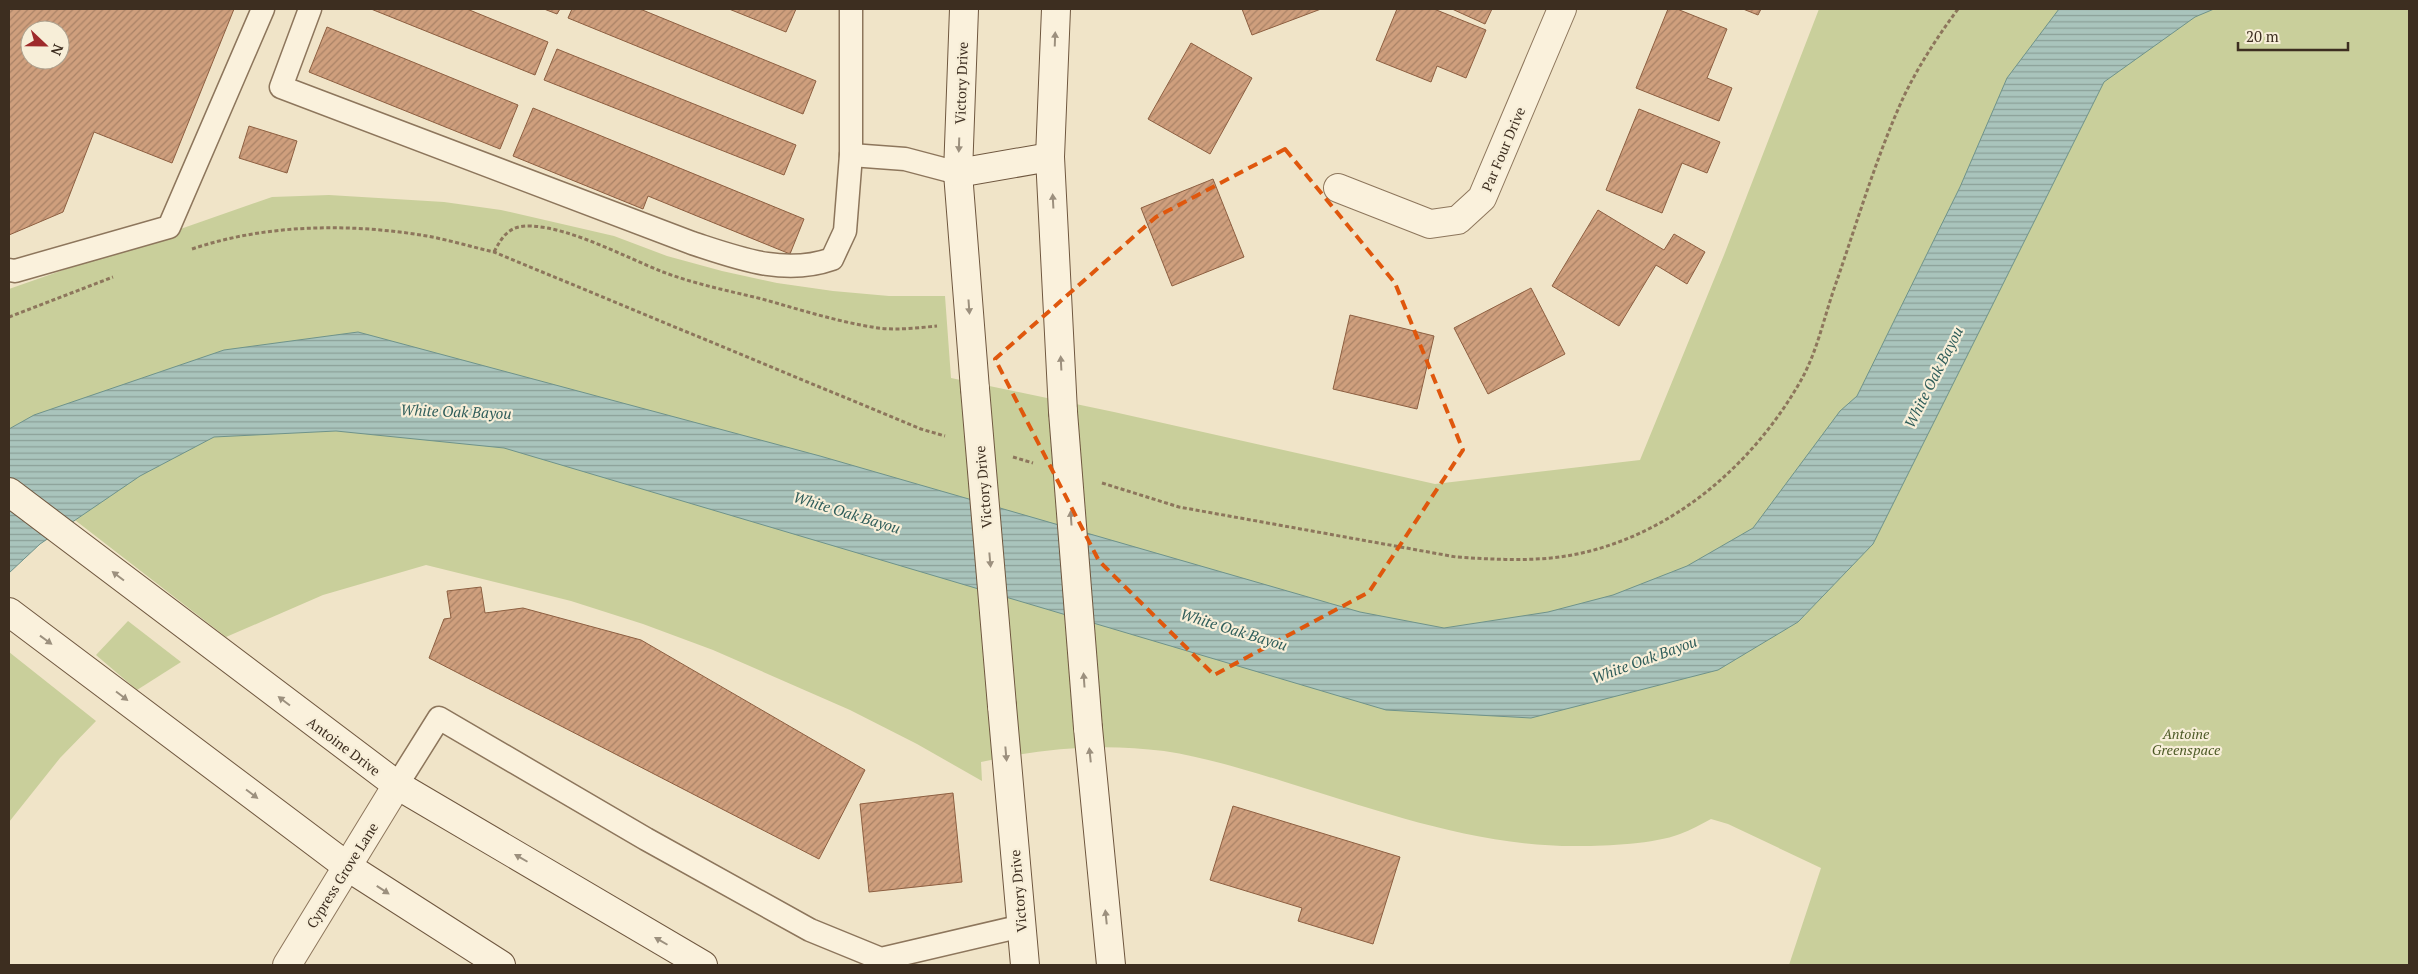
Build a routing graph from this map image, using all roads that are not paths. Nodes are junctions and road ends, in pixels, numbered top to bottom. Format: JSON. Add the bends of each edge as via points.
{"nodes":[{"id":1,"x":263,"y":9,"type":"edge"},
{"id":2,"x":310,"y":9,"type":"edge"},
{"id":3,"x":851,"y":9,"type":"edge"},
{"id":4,"x":964,"y":9,"type":"edge"},
{"id":5,"x":1056,"y":9,"type":"edge"},
{"id":6,"x":1562,"y":9,"type":"edge"},
{"id":7,"x":851,"y":155,"type":"junction"},
{"id":8,"x":1050,"y":157,"type":"junction"},
{"id":9,"x":958,"y":173,"type":"junction"},
{"id":10,"x":1338,"y":188,"type":"dead end"},
{"id":11,"x":9,"y":270,"type":"edge"},
{"id":12,"x":9,"y":492,"type":"edge"},
{"id":13,"x":9,"y":612,"type":"edge"},
{"id":14,"x":397,"y":785,"type":"junction"},
{"id":15,"x":348,"y":867,"type":"junction"},
{"id":16,"x":1022,"y":926,"type":"junction"},
{"id":17,"x":484,"y":961,"type":"edge"},
{"id":18,"x":880,"y":962,"type":"edge"},
{"id":19,"x":287,"y":965,"type":"edge"},
{"id":20,"x":703,"y":965,"type":"edge"},
{"id":21,"x":1025,"y":965,"type":"edge"},
{"id":22,"x":1111,"y":965,"type":"edge"}],
"edges":[{"from":1,"to":11,"type":"lane","via":[[169,227]]},
{"from":2,"to":7,"type":"lane","via":[[281,87],[621,217],[743,259],[796,268],[832,260],[845,231]]},
{"from":3,"to":7,"type":"lane"},
{"from":4,"to":9,"type":"main road","name":"Victory Drive","one_way":true},
{"from":8,"to":5,"type":"main road","one_way":true},
{"from":6,"to":10,"type":"main road","name":"Par Four Drive","via":[[1482,198],[1458,220],[1430,224]]},
{"from":7,"to":9,"type":"lane","via":[[904,159]]},
{"from":8,"to":9,"type":"main road"},
{"from":22,"to":8,"type":"main road","one_way":true,"bridge":true,"via":[[1063,412]]},
{"from":9,"to":16,"type":"main road","name":"Victory Drive","one_way":true,"bridge":true},
{"from":14,"to":12,"type":"main road","name":"Antoine Drive","one_way":true},
{"from":13,"to":15,"type":"main road","one_way":true},
{"from":14,"to":15,"type":"main road","name":"Cypress Grove Lane"},
{"from":14,"to":18,"type":"lane","via":[[439,718],[810,930]]},
{"from":20,"to":14,"type":"main road","name":"Antoine Drive","one_way":true},
{"from":15,"to":17,"type":"main road","one_way":true},
{"from":15,"to":19,"type":"main road","name":"Cypress Grove Lane"},
{"from":16,"to":18,"type":"lane"},
{"from":16,"to":21,"type":"main road","name":"Victory Drive"}]}
